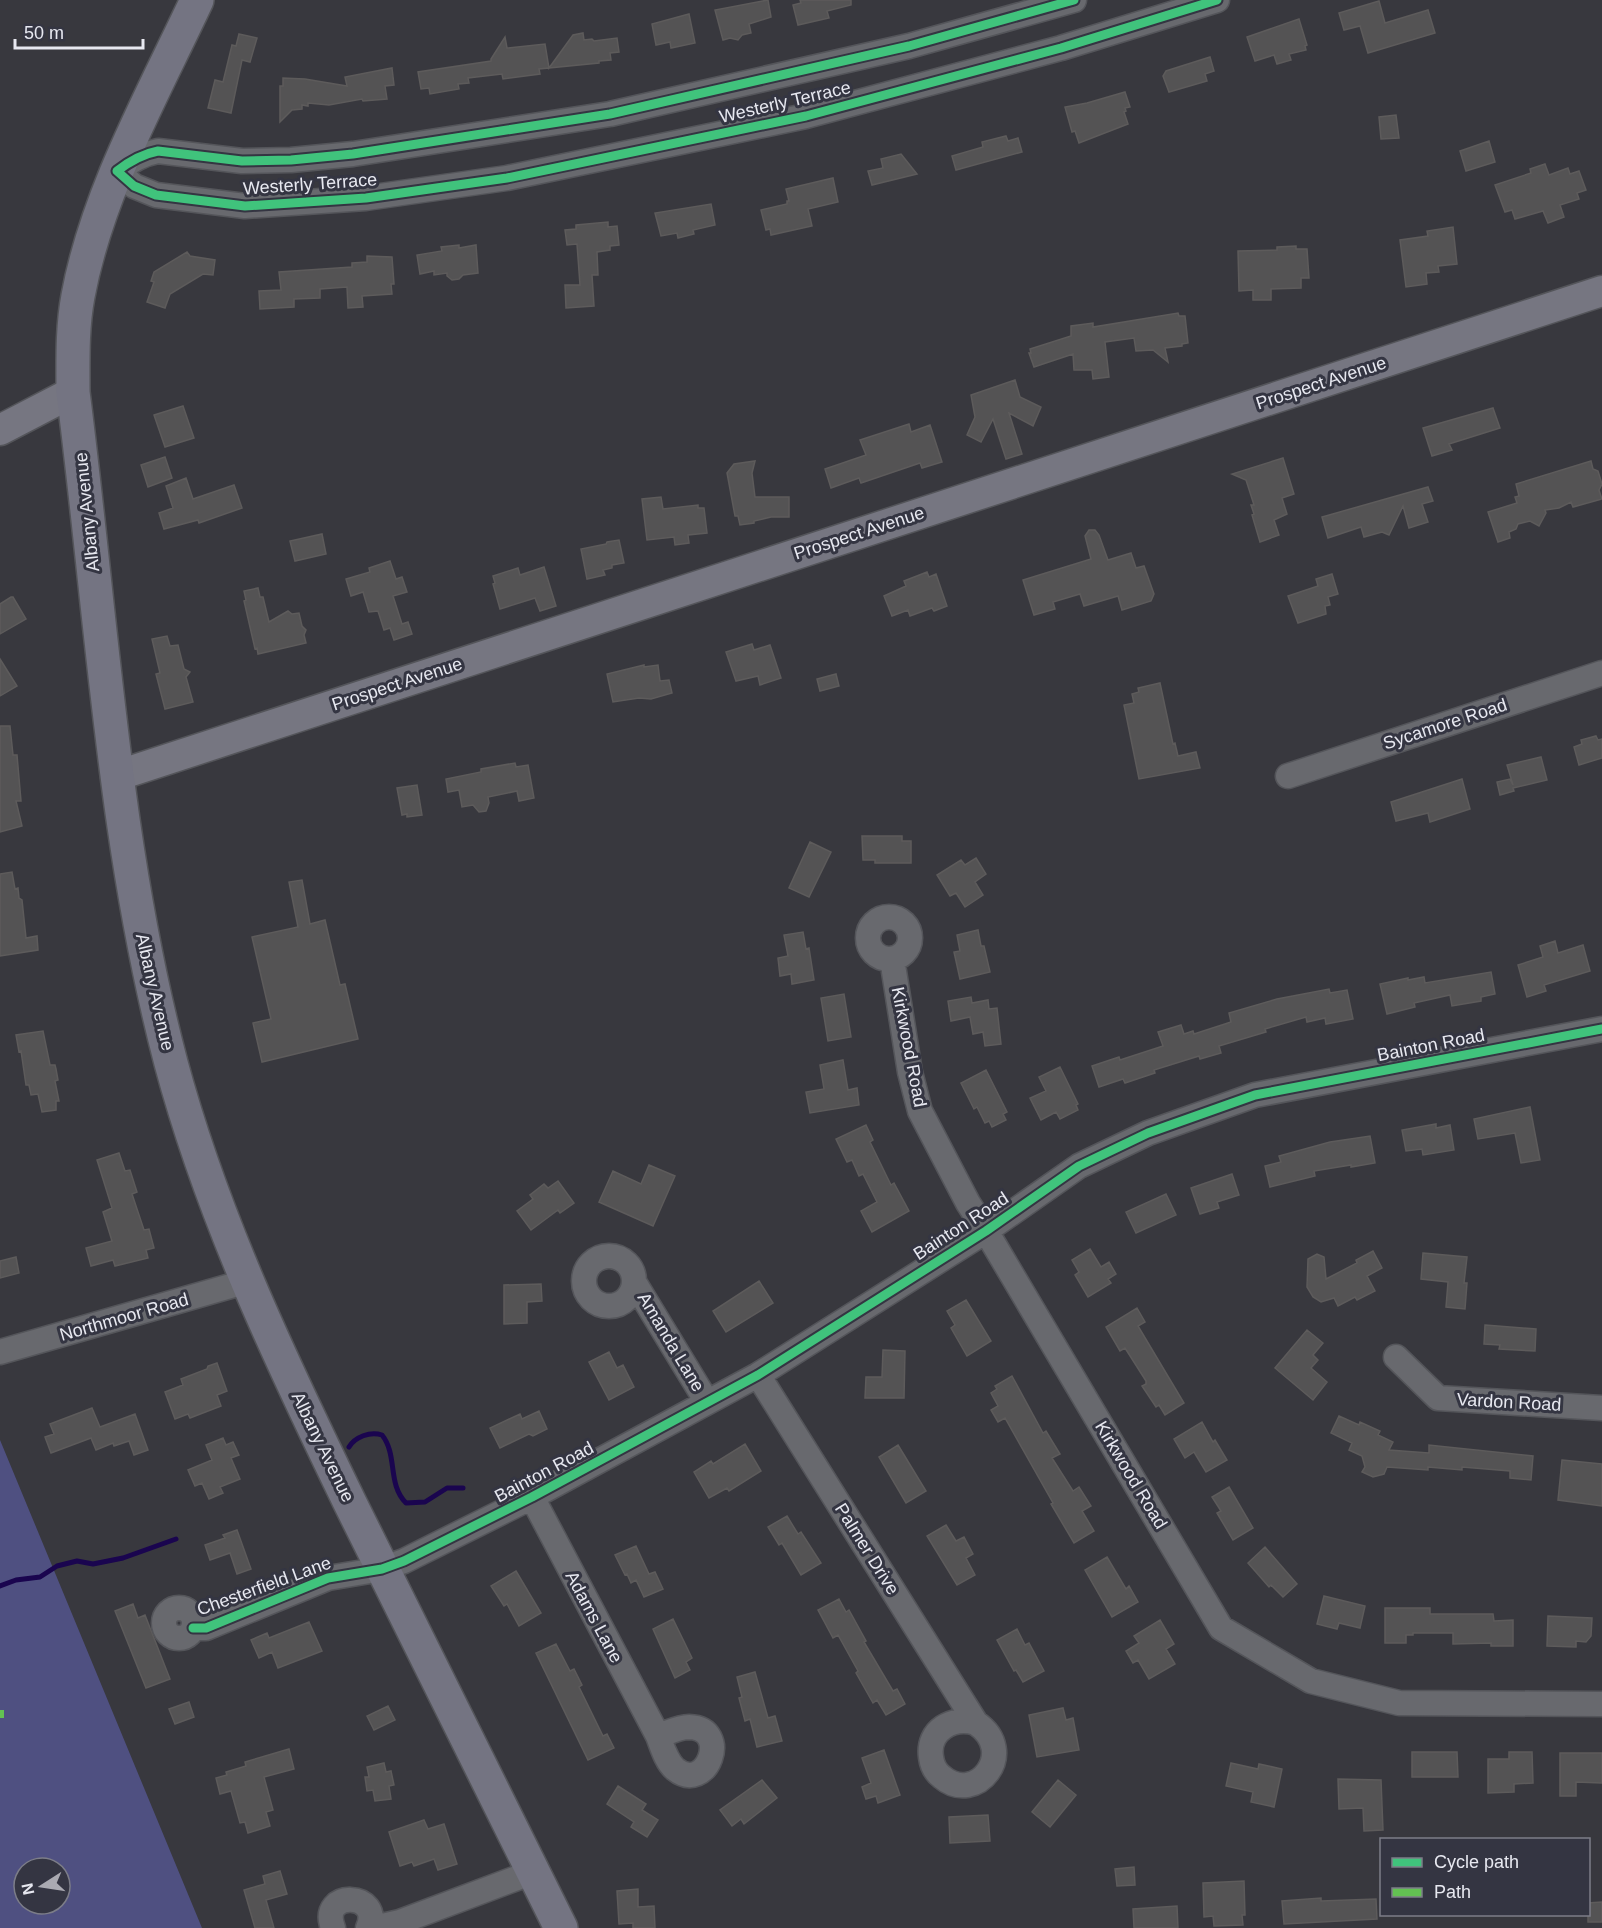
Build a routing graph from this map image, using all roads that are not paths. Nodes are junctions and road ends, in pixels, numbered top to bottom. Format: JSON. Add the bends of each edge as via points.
{"nodes":[{"id":1,"x":197,"y":0,"type":"edge"},
{"id":2,"x":1074,"y":0,"type":"edge"},
{"id":3,"x":1217,"y":0,"type":"edge"},
{"id":4,"x":117,"y":171,"type":"junction"},
{"id":5,"x":1602,"y":291,"type":"edge"},
{"id":6,"x":73,"y":392,"type":"junction"},
{"id":7,"x":0,"y":430,"type":"edge"},
{"id":8,"x":1602,"y":673,"type":"edge"},
{"id":9,"x":116,"y":776,"type":"junction"},
{"id":10,"x":1288,"y":776,"type":"dead end"},
{"id":11,"x":892,"y":958,"type":"dead end"},
{"id":12,"x":1602,"y":1029,"type":"edge"},
{"id":13,"x":986,"y":1232,"type":"junction"},
{"id":14,"x":248,"y":1281,"type":"junction"},
{"id":15,"x":634,"y":1282,"type":"dead end"},
{"id":16,"x":0,"y":1352,"type":"edge"},
{"id":17,"x":1396,"y":1357,"type":"dead end"},
{"id":18,"x":758,"y":1375,"type":"junction"},
{"id":19,"x":707,"y":1402,"type":"junction"},
{"id":20,"x":1602,"y":1408,"type":"edge"},
{"id":21,"x":532,"y":1497,"type":"junction"},
{"id":22,"x":381,"y":1569,"type":"junction"},
{"id":23,"x":193,"y":1628,"type":"dead end"},
{"id":24,"x":1602,"y":1704,"type":"edge"},
{"id":25,"x":976,"y":1723,"type":"dead end"},
{"id":26,"x":658,"y":1736,"type":"dead end"},
{"id":27,"x":533,"y":1872,"type":"junction"},
{"id":28,"x":369,"y":1926,"type":"edge"},
{"id":29,"x":333,"y":1928,"type":"edge"},
{"id":30,"x":561,"y":1928,"type":"edge"}],
"edges":[{"from":1,"to":4,"type":"highway","name":"Albany Avenue"},
{"from":2,"to":4,"type":"street","name":"Westerly Terrace","via":[[909,46],[610,114],[302,159],[242,161],[158,151],[131,160]]},
{"from":3,"to":4,"type":"street","name":"Westerly Terrace","via":[[1061,48],[806,116],[507,178],[366,198],[245,206],[156,195],[134,186]]},
{"from":4,"to":6,"type":"highway","name":"Albany Avenue","via":[[87,255],[80,290],[73,334]]},
{"from":5,"to":9,"type":"main road","name":"Prospect Avenue"},
{"from":6,"to":7,"type":"main road"},
{"from":6,"to":9,"type":"highway","name":"Albany Avenue"},
{"from":8,"to":10,"type":"street","name":"Sycamore Road"},
{"from":9,"to":14,"type":"highway","name":"Albany Avenue","via":[[138,918],[170,1057],[201,1158]]},
{"from":11,"to":13,"type":"street","name":"Kirkwood Road","via":[[920,1111]]},
{"from":12,"to":13,"type":"street","name":"Bainton Road","via":[[1255,1095],[1148,1133],[1079,1166]]},
{"from":13,"to":18,"type":"street","name":"Bainton Road"},
{"from":13,"to":24,"type":"street","name":"Kirkwood Road","via":[[1221,1628],[1311,1681],[1399,1703]]},
{"from":14,"to":16,"type":"street","name":"Northmoor Road"},
{"from":14,"to":22,"type":"highway","name":"Albany Avenue","via":[[298,1398]]},
{"from":15,"to":19,"type":"street","name":"Amanda Lane"},
{"from":17,"to":20,"type":"street","name":"Vardon Road","via":[[1438,1398]]},
{"from":18,"to":19,"type":"street","name":"Bainton Road"},
{"from":18,"to":25,"type":"street","name":"Palmer Drive"},
{"from":19,"to":21,"type":"street","name":"Bainton Road"},
{"from":21,"to":22,"type":"street","name":"Bainton Road","via":[[404,1562]]},
{"from":21,"to":26,"type":"street","name":"Adams Lane"},
{"from":22,"to":23,"type":"street","name":"Chesterfield Lane","via":[[327,1578],[206,1628]]},
{"from":22,"to":27,"type":"highway","name":"Albany Avenue"},
{"from":27,"to":28,"type":"street","via":[[400,1922]]},
{"from":27,"to":30,"type":"highway","name":"Albany Avenue"},
{"from":28,"to":29,"type":"street","via":[[370,1911],[357,1900],[348,1899],[332,1911]]}]}
